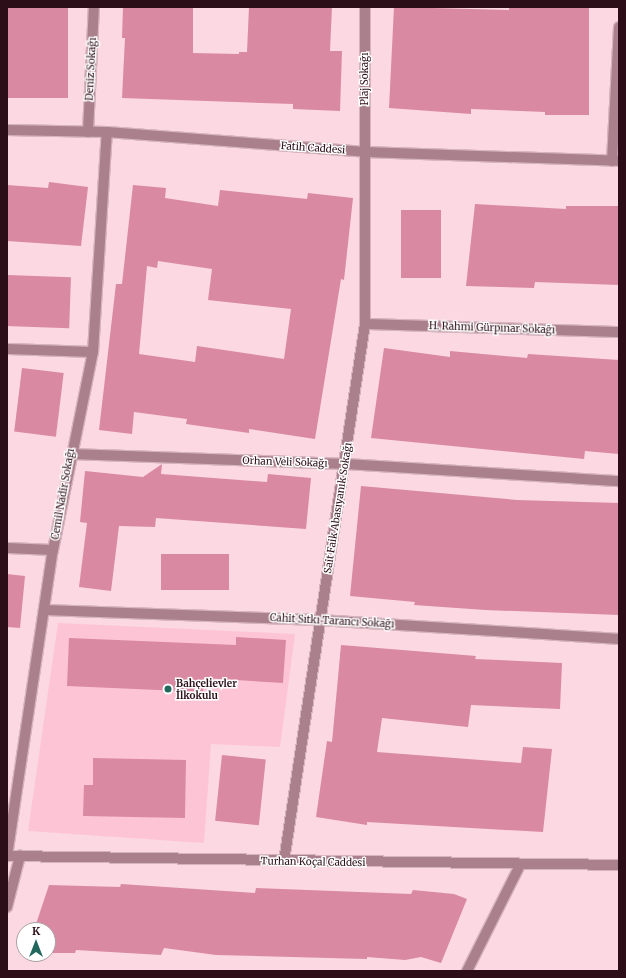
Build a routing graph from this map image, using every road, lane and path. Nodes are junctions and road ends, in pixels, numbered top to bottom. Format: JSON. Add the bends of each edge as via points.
{"nodes":[{"id":1,"x":94,"y":7,"type":"edge"},
{"id":2,"x":365,"y":7,"type":"edge"},
{"id":3,"x":619,"y":26,"type":"edge"},
{"id":4,"x":7,"y":130,"type":"edge"},
{"id":5,"x":88,"y":132,"type":"junction"},
{"id":6,"x":108,"y":132,"type":"junction"},
{"id":7,"x":365,"y":152,"type":"junction"},
{"id":8,"x":616,"y":161,"type":"edge"},
{"id":9,"x":365,"y":324,"type":"junction"},
{"id":10,"x":619,"y":332,"type":"edge"},
{"id":11,"x":7,"y":348,"type":"edge"},
{"id":12,"x":93,"y":352,"type":"junction"},
{"id":13,"x":71,"y":454,"type":"junction"},
{"id":14,"x":346,"y":464,"type":"junction"},
{"id":15,"x":619,"y":481,"type":"edge"},
{"id":16,"x":7,"y":548,"type":"edge"},
{"id":17,"x":53,"y":550,"type":"junction"},
{"id":18,"x":45,"y":610,"type":"junction"},
{"id":19,"x":319,"y":620,"type":"junction"},
{"id":20,"x":619,"y":639,"type":"edge"},
{"id":21,"x":7,"y":856,"type":"edge"},
{"id":22,"x":20,"y":856,"type":"junction"},
{"id":23,"x":284,"y":861,"type":"junction"},
{"id":24,"x":520,"y":865,"type":"junction"},
{"id":25,"x":619,"y":865,"type":"edge"},
{"id":26,"x":7,"y":907,"type":"edge"},
{"id":27,"x":467,"y":971,"type":"edge"}],
"edges":[{"from":1,"to":5,"type":"street","name":"Deniz Sokağı"},
{"from":2,"to":7,"type":"street","name":"Plaj Sokağı"},
{"from":3,"to":8,"type":"street"},
{"from":4,"to":5,"type":"street","name":"Fatih Caddesi"},
{"from":5,"to":6,"type":"street","name":"Fatih Caddesi"},
{"from":6,"to":7,"type":"street","name":"Fatih Caddesi"},
{"from":6,"to":12,"type":"street","name":"Cemil Nadir Sokağı"},
{"from":7,"to":8,"type":"street","name":"Fatih Caddesi"},
{"from":7,"to":9,"type":"street","name":"Sait Faik Abasıyanık Sokağı"},
{"from":9,"to":10,"type":"street","name":"H. Rahmi Gürpınar Sokağı"},
{"from":9,"to":14,"type":"street","name":"Sait Faik Abasıyanık Sokağı"},
{"from":11,"to":12,"type":"street"},
{"from":12,"to":13,"type":"street","name":"Cemil Nadir Sokağı"},
{"from":13,"to":14,"type":"street","name":"Orhan Veli Sokağı"},
{"from":13,"to":17,"type":"street","name":"Cemil Nadir Sokağı"},
{"from":14,"to":15,"type":"street","name":"Orhan Veli Sokağı"},
{"from":14,"to":19,"type":"street","name":"Sait Faik Abasıyanık Sokağı"},
{"from":16,"to":17,"type":"street"},
{"from":17,"to":18,"type":"street","name":"Cemil Nadir Sokağı"},
{"from":18,"to":19,"type":"street","name":"Cahit Sıtkı Tarancı Sokağı"},
{"from":18,"to":21,"type":"street","name":"Cemil Nadir Sokağı"},
{"from":19,"to":20,"type":"street","name":"Cahit Sıtkı Tarancı Sokağı"},
{"from":19,"to":23,"type":"street","name":"Sait Faik Abasıyanık Sokağı"},
{"from":21,"to":22,"type":"street","name":"Turhan Koçal Caddesi"},
{"from":22,"to":23,"type":"street","name":"Turhan Koçal Caddesi"},
{"from":22,"to":26,"type":"street"},
{"from":23,"to":24,"type":"street","name":"Turhan Koçal Caddesi"},
{"from":24,"to":25,"type":"street","name":"Turhan Koçal Caddesi"},
{"from":24,"to":27,"type":"street"}]}
